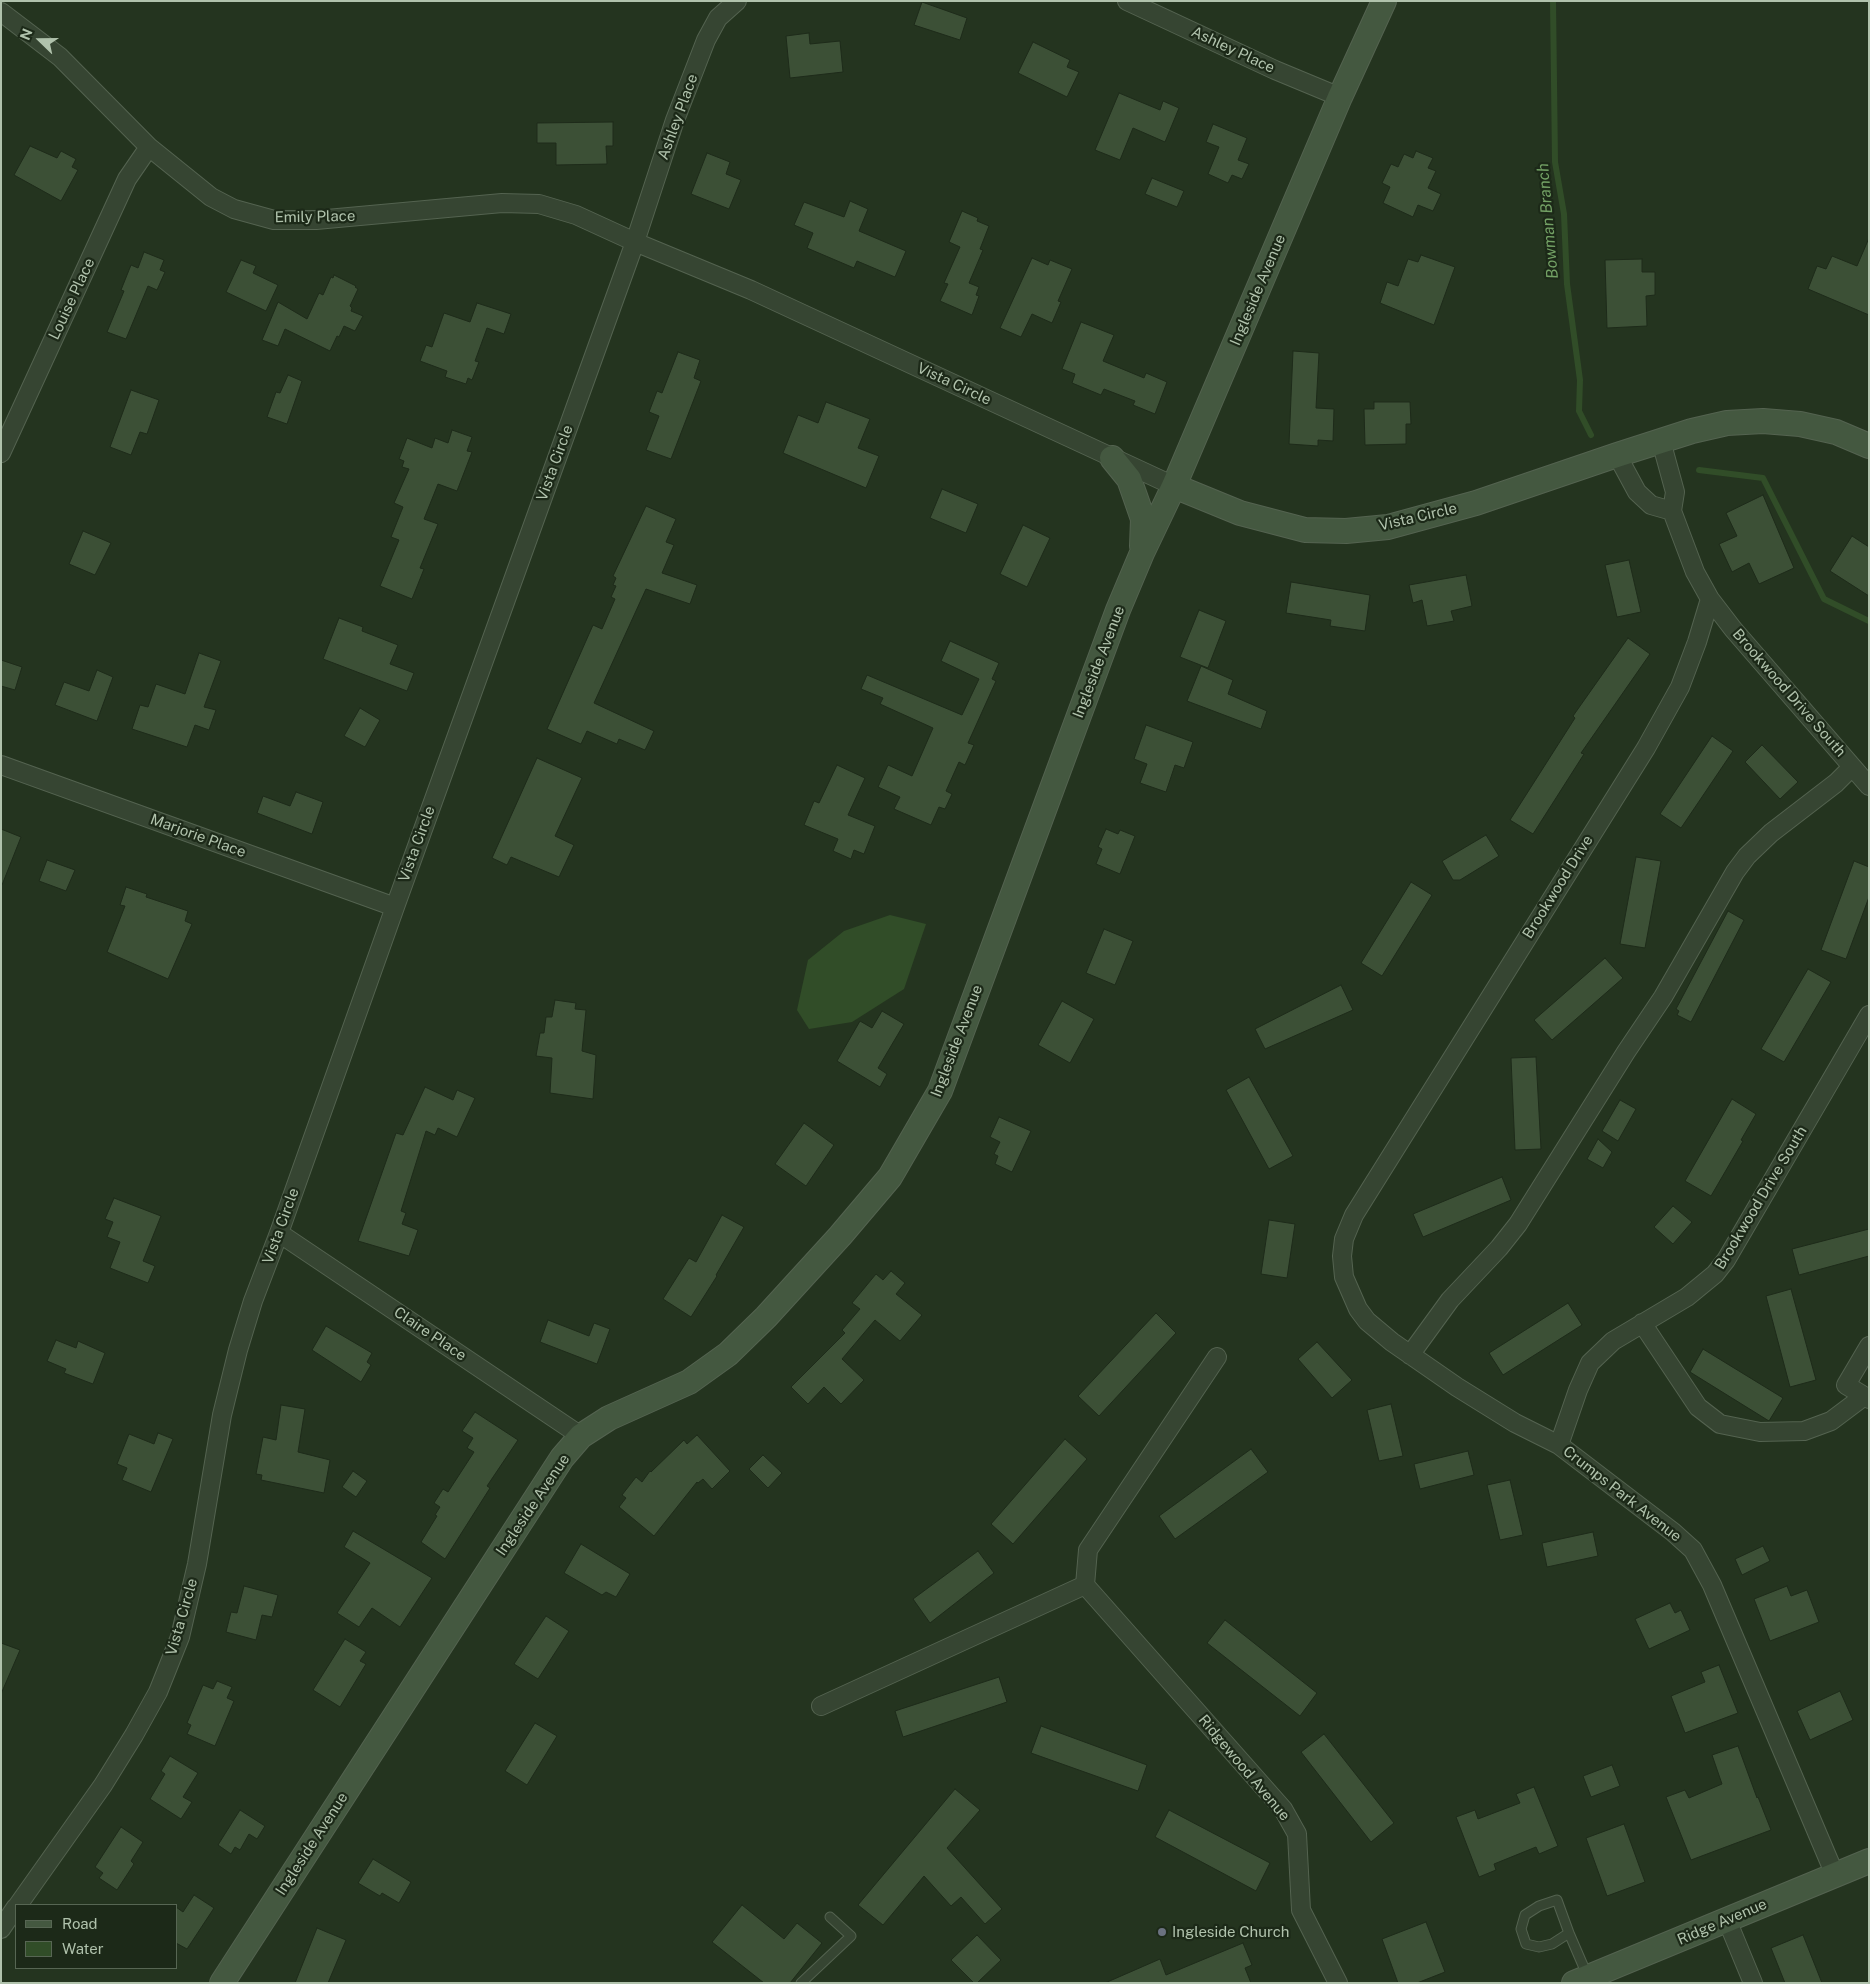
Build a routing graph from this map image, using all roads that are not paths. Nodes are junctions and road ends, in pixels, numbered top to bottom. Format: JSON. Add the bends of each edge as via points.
{"nodes":[{"id":1,"x":737,"y":1,"type":"edge"},
{"id":2,"x":1128,"y":1,"type":"edge"},
{"id":3,"x":1384,"y":1,"type":"edge"},
{"id":4,"x":1,"y":12,"type":"edge"},
{"id":5,"x":1340,"y":97,"type":"junction"},
{"id":6,"x":149,"y":147,"type":"junction"},
{"id":7,"x":635,"y":242,"type":"junction"},
{"id":8,"x":1661,"y":441,"type":"junction"},
{"id":9,"x":1869,"y":446,"type":"edge"},
{"id":10,"x":1,"y":454,"type":"edge"},
{"id":11,"x":1617,"y":455,"type":"junction"},
{"id":12,"x":1112,"y":458,"type":"junction"},
{"id":13,"x":1174,"y":486,"type":"junction"},
{"id":14,"x":1672,"y":511,"type":"junction"},
{"id":15,"x":1142,"y":553,"type":"junction"},
{"id":16,"x":1710,"y":599,"type":"junction"},
{"id":17,"x":1,"y":765,"type":"edge"},
{"id":18,"x":1852,"y":766,"type":"junction"},
{"id":19,"x":1869,"y":786,"type":"edge"},
{"id":20,"x":395,"y":907,"type":"junction"},
{"id":21,"x":1869,"y":1015,"type":"edge"},
{"id":22,"x":279,"y":1233,"type":"junction"},
{"id":23,"x":1343,"y":1250,"type":"joint"},
{"id":24,"x":1642,"y":1323,"type":"junction"},
{"id":25,"x":1869,"y":1346,"type":"edge"},
{"id":26,"x":1410,"y":1355,"type":"junction"},
{"id":27,"x":1216,"y":1357,"type":"dead end"},
{"id":28,"x":1866,"y":1398,"type":"edge"},
{"id":29,"x":581,"y":1436,"type":"junction"},
{"id":30,"x":1559,"y":1445,"type":"junction"},
{"id":31,"x":1085,"y":1585,"type":"junction"},
{"id":32,"x":821,"y":1706,"type":"dead end"},
{"id":33,"x":1869,"y":1861,"type":"edge"},
{"id":34,"x":1835,"y":1874,"type":"junction"},
{"id":35,"x":18,"y":1904,"type":"edge"},
{"id":36,"x":15,"y":1909,"type":"edge"},
{"id":37,"x":830,"y":1917,"type":"dead end"},
{"id":38,"x":1727,"y":1920,"type":"junction"},
{"id":39,"x":1,"y":1928,"type":"edge"},
{"id":40,"x":1569,"y":1933,"type":"junction"},
{"id":41,"x":1581,"y":1980,"type":"edge"},
{"id":42,"x":222,"y":1983,"type":"edge"},
{"id":43,"x":801,"y":1983,"type":"edge"},
{"id":44,"x":1338,"y":1983,"type":"edge"},
{"id":45,"x":1753,"y":1983,"type":"edge"}],
"edges":[{"from":1,"to":7,"type":"street","name":"Ashley Place","via":[[718,18],[706,40]]},
{"from":2,"to":5,"type":"street","name":"Ashley Place"},
{"from":3,"to":5,"type":"street","name":"Ingleside Avenue"},
{"from":4,"to":6,"type":"street","name":"Emily Place","via":[[60,57]]},
{"from":5,"to":13,"type":"street","name":"Ingleside Avenue"},
{"from":6,"to":7,"type":"street","name":"Emily Place","via":[[212,197],[234,209],[274,220],[316,220],[502,204],[539,204],[576,215]]},
{"from":6,"to":10,"type":"street","name":"Louise Place","via":[[127,179]]},
{"from":7,"to":12,"type":"street","name":"Vista Circle","via":[[805,315]]},
{"from":7,"to":20,"type":"street","name":"Vista Circle"},
{"from":8,"to":9,"type":"street","name":"Vista Circle","via":[[1727,423],[1763,421],[1800,424],[1836,432]]},
{"from":8,"to":11,"type":"street","name":"Vista Circle"},
{"from":8,"to":14,"type":"street","via":[[1676,492]]},
{"from":11,"to":13,"type":"street","name":"Vista Circle","via":[[1476,503],[1388,527],[1346,531],[1305,530],[1240,513]]},
{"from":11,"to":14,"type":"street","via":[[1637,492],[1651,505]]},
{"from":12,"to":13,"type":"street","name":"Vista Circle"},
{"from":12,"to":15,"type":"street","via":[[1129,479],[1143,519]]},
{"from":13,"to":15,"type":"street","name":"Ingleside Avenue"},
{"from":14,"to":16,"type":"street","via":[[1695,572]]},
{"from":15,"to":29,"type":"street","name":"Ingleside Avenue","via":[[1079,713],[940,1091],[890,1177],[791,1290],[728,1354],[689,1382],[609,1418]]},
{"from":16,"to":18,"type":"street","name":"Brookwood Drive South"},
{"from":16,"to":23,"type":"street","name":"Brookwood Drive","via":[[1680,687],[1646,748],[1367,1193],[1344,1239]]},
{"from":17,"to":20,"type":"street","name":"Marjorie Place"},
{"from":18,"to":19,"type":"street","name":"Brookwood Drive South"},
{"from":18,"to":26,"type":"street","via":[[1747,856],[1663,997],[1518,1224],[1450,1300]]},
{"from":20,"to":22,"type":"street","name":"Vista Circle"},
{"from":21,"to":24,"type":"street","name":"Brookwood Drive South","via":[[1716,1274],[1687,1298]]},
{"from":22,"to":29,"type":"street","name":"Claire Place"},
{"from":22,"to":35,"type":"street","name":"Vista Circle","via":[[253,1301],[222,1415],[180,1636],[158,1692],[134,1735]]},
{"from":23,"to":26,"type":"street","name":"Crumps Park Avenue","via":[[1344,1277],[1358,1309]]},
{"from":24,"to":28,"type":"street","via":[[1698,1407],[1720,1424],[1760,1432],[1804,1431],[1830,1421]]},
{"from":24,"to":30,"type":"street","name":"Brookwood Drive South","via":[[1613,1341],[1590,1363]]},
{"from":25,"to":28,"type":"street","via":[[1846,1385]]},
{"from":26,"to":30,"type":"street","name":"Crumps Park Avenue","via":[[1515,1423]]},
{"from":27,"to":31,"type":"street","via":[[1088,1550]]},
{"from":29,"to":42,"type":"street","name":"Ingleside Avenue","via":[[562,1458]]},
{"from":30,"to":34,"type":"street","name":"Crumps Park Avenue","via":[[1693,1550],[1712,1585]]},
{"from":31,"to":32,"type":"street"},
{"from":31,"to":44,"type":"street","name":"Ridgewood Avenue","via":[[1283,1809],[1297,1834],[1301,1910]]},
{"from":33,"to":34,"type":"street","name":"Ridge Avenue"},
{"from":34,"to":38,"type":"street","name":"Ridge Avenue"},
{"from":36,"to":39,"type":"street","name":"Vista Circle"},
{"from":37,"to":43,"type":"lane","via":[[851,1936]]},
{"from":38,"to":41,"type":"street","name":"Ridge Avenue"},
{"from":38,"to":45,"type":"street"},
{"from":40,"to":40,"type":"lane","via":[[1557,1900],[1525,1915],[1521,1929],[1526,1944],[1539,1947],[1552,1944]]},
{"from":40,"to":41,"type":"lane"}]}
